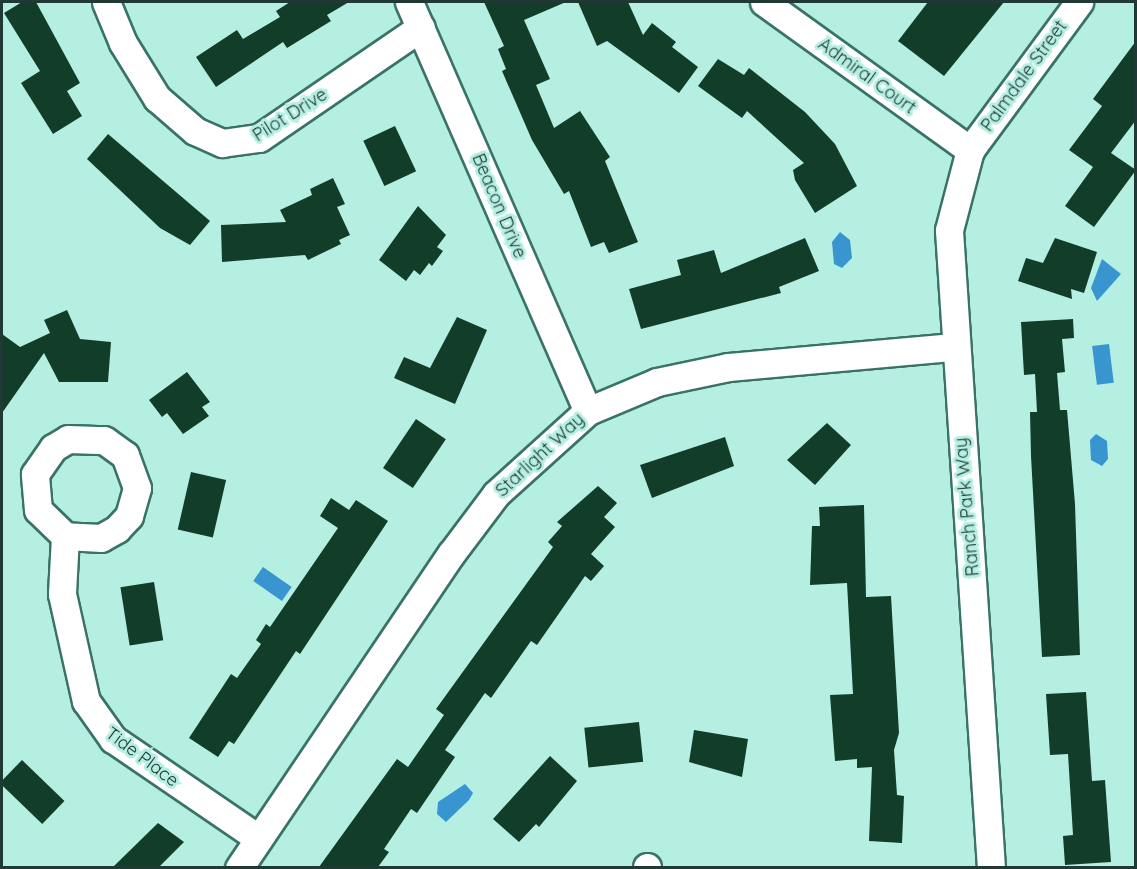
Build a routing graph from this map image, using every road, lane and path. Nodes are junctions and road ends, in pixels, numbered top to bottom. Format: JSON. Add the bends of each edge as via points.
{"nodes":[{"id":1,"x":106,"y":2,"type":"edge"},
{"id":2,"x":409,"y":2,"type":"edge"},
{"id":3,"x":764,"y":2,"type":"edge"},
{"id":4,"x":1079,"y":2,"type":"edge"},
{"id":5,"x":421,"y":27,"type":"junction"},
{"id":6,"x":970,"y":150,"type":"junction"},
{"id":7,"x":954,"y":347,"type":"junction"},
{"id":8,"x":588,"y":411,"type":"junction"},
{"id":9,"x":66,"y":536,"type":"dead end"},
{"id":10,"x":258,"y":838,"type":"junction"},
{"id":11,"x":239,"y":867,"type":"edge"},
{"id":12,"x":991,"y":867,"type":"edge"}],
"edges":[{"from":1,"to":5,"type":"street","name":"Pilot Drive","via":[[123,43],[157,98],[195,131],[222,143],[259,138]]},
{"from":2,"to":5,"type":"street","name":"Beacon Drive"},
{"from":3,"to":6,"type":"street","name":"Admiral Court"},
{"from":4,"to":6,"type":"street","name":"Palmdale Street"},
{"from":5,"to":8,"type":"street","name":"Beacon Drive"},
{"from":6,"to":7,"type":"street","name":"Ranch Park Way","via":[[949,230]]},
{"from":7,"to":8,"type":"street","name":"Starlight Way","via":[[728,367],[657,382]]},
{"from":7,"to":12,"type":"street","name":"Ranch Park Way"},
{"from":8,"to":10,"type":"street","name":"Starlight Way","via":[[496,494]]},
{"from":9,"to":10,"type":"street","name":"Tide Place","via":[[62,594],[82,686],[93,714],[126,749]]},
{"from":10,"to":11,"type":"street","name":"Starlight Way"}]}
